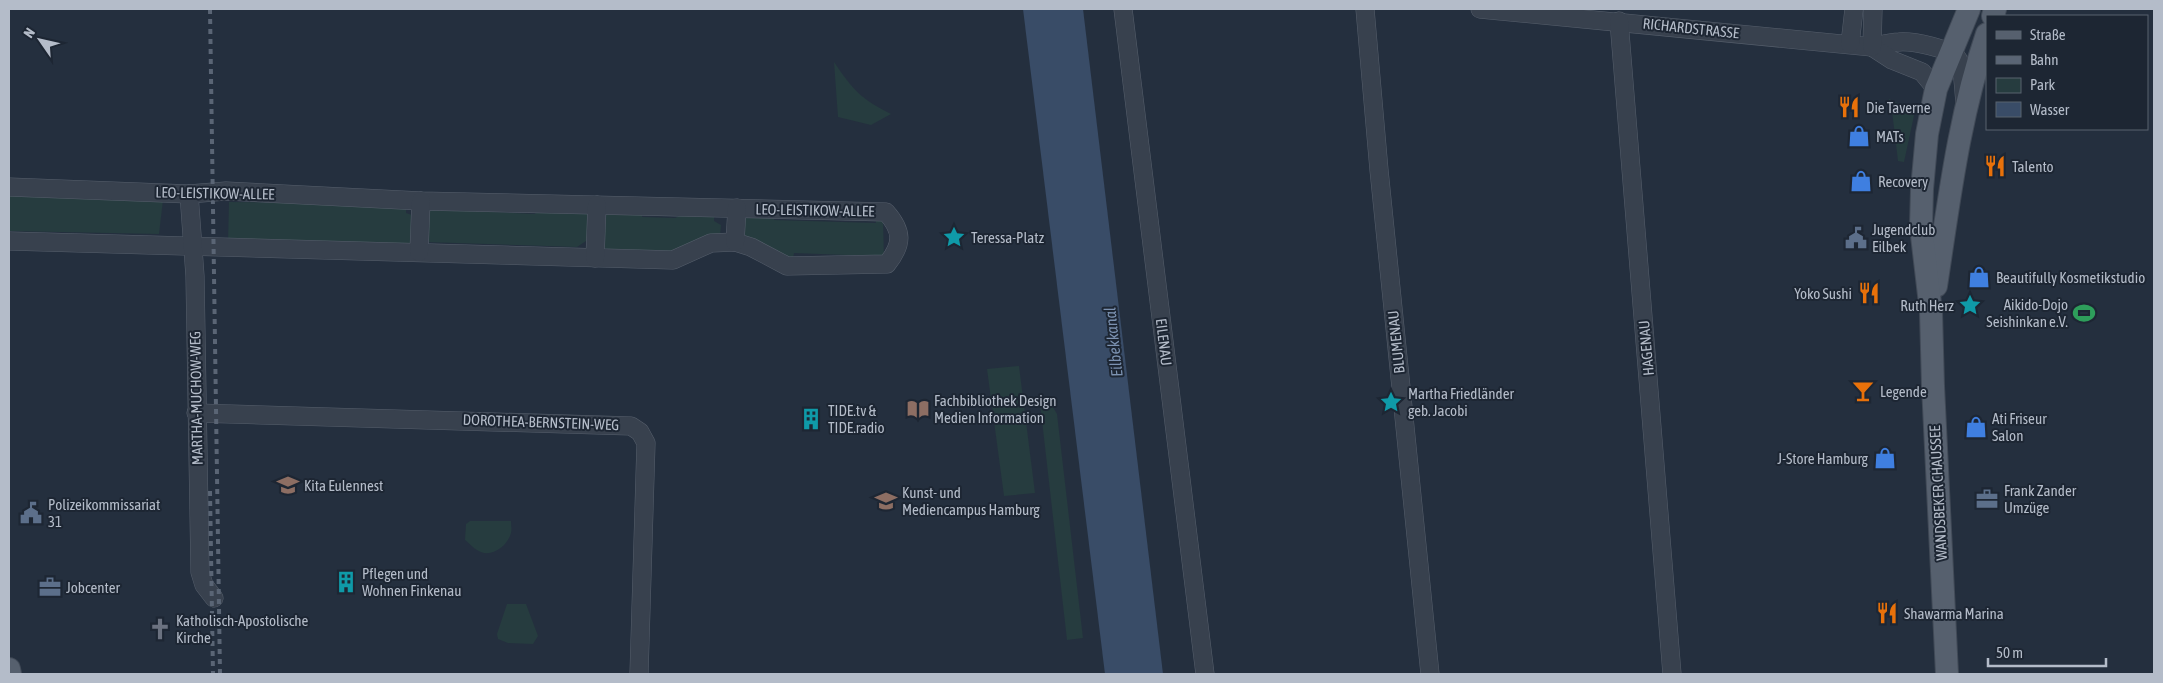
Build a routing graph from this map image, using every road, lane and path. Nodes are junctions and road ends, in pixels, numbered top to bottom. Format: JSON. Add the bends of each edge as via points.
{"nodes":[{"id":1,"x":1123,"y":9,"type":"edge"},
{"id":2,"x":1365,"y":9,"type":"edge"},
{"id":3,"x":1480,"y":9,"type":"edge"},
{"id":4,"x":1854,"y":9,"type":"edge"},
{"id":5,"x":1873,"y":9,"type":"edge"},
{"id":6,"x":1969,"y":9,"type":"edge"},
{"id":7,"x":1619,"y":21,"type":"junction"},
{"id":8,"x":1986,"y":37,"type":"edge"},
{"id":9,"x":1850,"y":44,"type":"junction"},
{"id":10,"x":1872,"y":47,"type":"junction"},
{"id":11,"x":1950,"y":52,"type":"junction"},
{"id":12,"x":1936,"y":89,"type":"junction"},
{"id":13,"x":1966,"y":107,"type":"junction"},
{"id":14,"x":9,"y":188,"type":"edge"},
{"id":15,"x":189,"y":194,"type":"junction"},
{"id":16,"x":421,"y":201,"type":"junction"},
{"id":17,"x":597,"y":205,"type":"junction"},
{"id":18,"x":737,"y":208,"type":"junction"},
{"id":19,"x":9,"y":240,"type":"edge"},
{"id":20,"x":735,"y":242,"type":"junction"},
{"id":21,"x":193,"y":244,"type":"junction"},
{"id":22,"x":419,"y":252,"type":"junction"},
{"id":23,"x":595,"y":258,"type":"junction"},
{"id":24,"x":1932,"y":312,"type":"junction"},
{"id":25,"x":196,"y":413,"type":"junction"},
{"id":26,"x":214,"y":598,"type":"dead end"},
{"id":27,"x":9,"y":669,"type":"edge"},
{"id":28,"x":10,"y":674,"type":"edge"},
{"id":29,"x":639,"y":674,"type":"edge"},
{"id":30,"x":1204,"y":674,"type":"edge"},
{"id":31,"x":1430,"y":674,"type":"edge"},
{"id":32,"x":1672,"y":674,"type":"edge"},
{"id":33,"x":1947,"y":674,"type":"edge"}],
"edges":[{"from":1,"to":30,"type":"street","name":"EILENAU"},
{"from":2,"to":31,"type":"street","name":"BLUMENAU"},
{"from":3,"to":7,"type":"street","name":"RICHARDSTRASSE"},
{"from":4,"to":9,"type":"street"},
{"from":5,"to":10,"type":"street"},
{"from":6,"to":11,"type":"main road","name":"WANDSBEKER CHAUSSEE"},
{"from":7,"to":9,"type":"street","name":"RICHARDSTRASSE"},
{"from":7,"to":32,"type":"street","name":"HAGENAU"},
{"from":8,"to":13,"type":"main road","name":"WANDSBEKER CHAUSSEE"},
{"from":9,"to":10,"type":"street","name":"RICHARDSTRASSE"},
{"from":10,"to":11,"type":"street","name":"RICHARDSTRASSE","via":[[1913,42]]},
{"from":10,"to":12,"type":"street","name":"RICHARDSTRASSE","via":[[1892,60],[1922,72]]},
{"from":11,"to":12,"type":"main road","name":"WANDSBEKER CHAUSSEE"},
{"from":11,"to":13,"type":"street","via":[[1956,56],[1960,66]]},
{"from":12,"to":24,"type":"main road","name":"WANDSBEKER CHAUSSEE","via":[[1924,157],[1921,226]]},
{"from":13,"to":24,"type":"main road","name":"WANDSBEKER CHAUSSEE","via":[[1950,183]]},
{"from":14,"to":15,"type":"street","name":"LEO-LEISTIKOW-ALLEE"},
{"from":15,"to":16,"type":"street","name":"LEO-LEISTIKOW-ALLEE","via":[[226,191]]},
{"from":15,"to":21,"type":"street","name":"MARTHA-MUCHOW-WEG"},
{"from":16,"to":17,"type":"street","name":"LEO-LEISTIKOW-ALLEE"},
{"from":16,"to":22,"type":"street"},
{"from":17,"to":18,"type":"street","name":"LEO-LEISTIKOW-ALLEE"},
{"from":17,"to":23,"type":"street"},
{"from":18,"to":20,"type":"street","name":"LEO-LEISTIKOW-ALLEE"},
{"from":18,"to":20,"type":"street","name":"LEO-LEISTIKOW-ALLEE","via":[[886,212],[896,223],[899,237],[897,252],[887,264],[787,266]]},
{"from":19,"to":21,"type":"street","name":"LEO-LEISTIKOW-ALLEE"},
{"from":20,"to":23,"type":"street","name":"LEO-LEISTIKOW-ALLEE","via":[[711,243],[673,260]]},
{"from":21,"to":22,"type":"street","name":"LEO-LEISTIKOW-ALLEE"},
{"from":21,"to":25,"type":"street","name":"MARTHA-MUCHOW-WEG"},
{"from":22,"to":23,"type":"street","name":"LEO-LEISTIKOW-ALLEE"},
{"from":24,"to":33,"type":"main road","name":"WANDSBEKER CHAUSSEE"},
{"from":25,"to":26,"type":"street","name":"MARTHA-MUCHOW-WEG","via":[[200,572],[204,585]]},
{"from":25,"to":29,"type":"street","name":"DOROTHEA-BERNSTEIN-WEG","via":[[632,426],[646,443]]},
{"from":27,"to":28,"type":"main road"}]}
